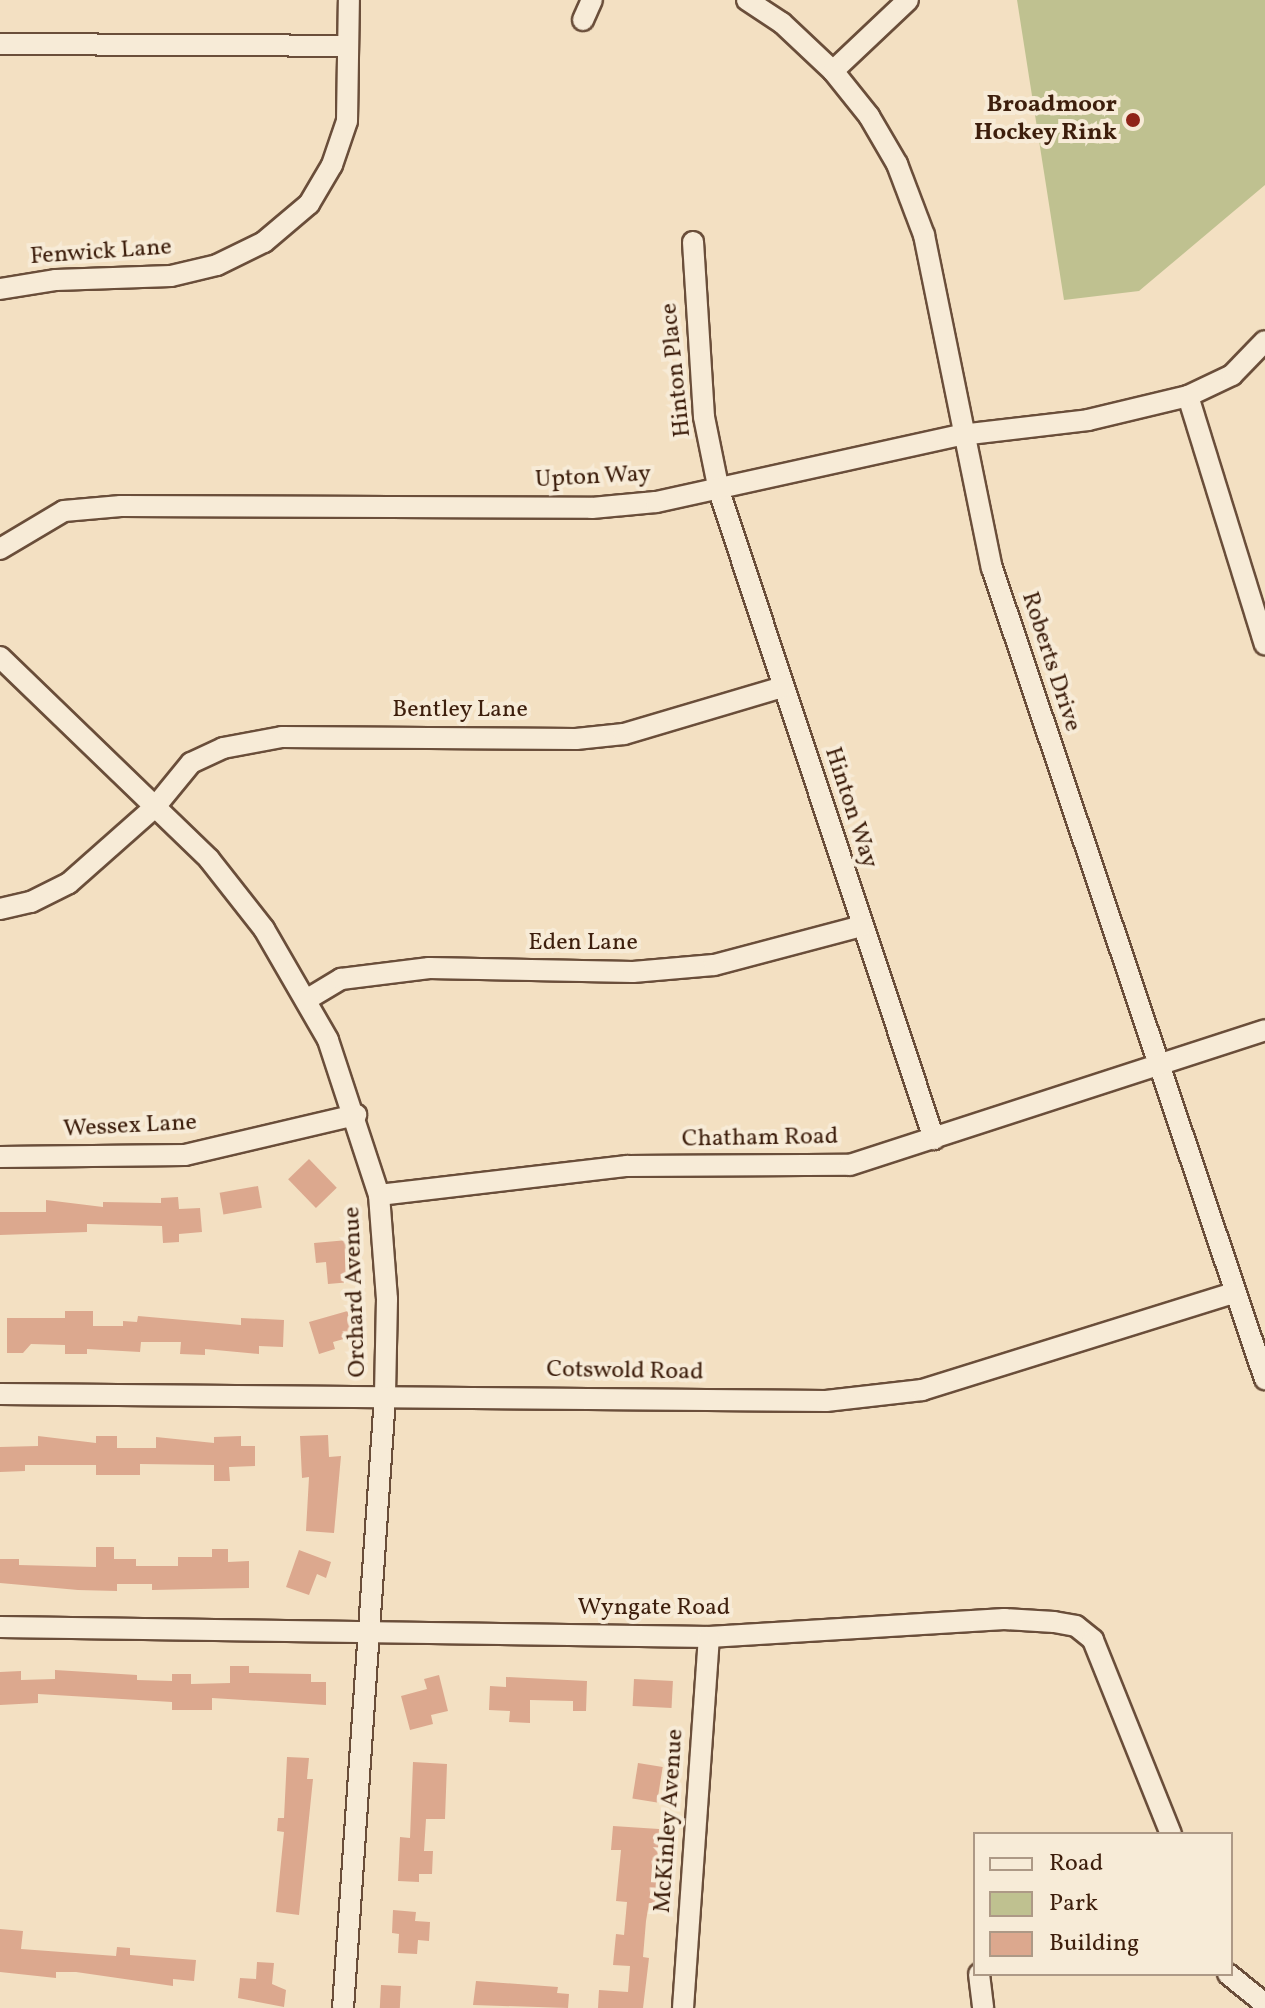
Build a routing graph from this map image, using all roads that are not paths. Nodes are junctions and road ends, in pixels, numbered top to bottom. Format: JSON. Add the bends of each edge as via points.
{"nodes":[{"id":1,"x":349,"y":0,"type":"edge"},
{"id":2,"x":592,"y":0,"type":"edge"},
{"id":3,"x":747,"y":0,"type":"edge"},
{"id":4,"x":908,"y":0,"type":"edge"},
{"id":5,"x":583,"y":20,"type":"dead end"},
{"id":6,"x":0,"y":44,"type":"edge"},
{"id":7,"x":348,"y":46,"type":"junction"},
{"id":8,"x":833,"y":71,"type":"junction"},
{"id":9,"x":693,"y":242,"type":"dead end"},
{"id":10,"x":0,"y":289,"type":"edge"},
{"id":11,"x":1265,"y":341,"type":"edge"},
{"id":12,"x":1188,"y":396,"type":"junction"},
{"id":13,"x":961,"y":435,"type":"junction"},
{"id":14,"x":719,"y":491,"type":"junction"},
{"id":15,"x":0,"y":549,"type":"edge"},
{"id":16,"x":1265,"y":644,"type":"edge"},
{"id":17,"x":0,"y":657,"type":"edge"},
{"id":18,"x":783,"y":687,"type":"junction"},
{"id":19,"x":155,"y":807,"type":"junction"},
{"id":20,"x":0,"y":909,"type":"edge"},
{"id":21,"x":862,"y":926,"type":"junction"},
{"id":22,"x":306,"y":1000,"type":"junction"},
{"id":23,"x":1265,"y":1030,"type":"edge"},
{"id":24,"x":1160,"y":1063,"type":"junction"},
{"id":25,"x":356,"y":1115,"type":"junction"},
{"id":26,"x":934,"y":1139,"type":"junction"},
{"id":27,"x":0,"y":1157,"type":"edge"},
{"id":28,"x":379,"y":1195,"type":"junction"},
{"id":29,"x":1234,"y":1293,"type":"junction"},
{"id":30,"x":1265,"y":1379,"type":"edge"},
{"id":31,"x":0,"y":1394,"type":"edge"},
{"id":32,"x":385,"y":1397,"type":"junction"},
{"id":33,"x":0,"y":1627,"type":"edge"},
{"id":34,"x":369,"y":1632,"type":"junction"},
{"id":35,"x":709,"y":1637,"type":"junction"},
{"id":36,"x":1170,"y":1832,"type":"edge"},
{"id":37,"x":979,"y":1976,"type":"edge"},
{"id":38,"x":1230,"y":1976,"type":"edge"},
{"id":39,"x":1265,"y":2004,"type":"edge"},
{"id":40,"x":343,"y":2008,"type":"edge"},
{"id":41,"x":683,"y":2008,"type":"edge"},
{"id":42,"x":983,"y":2008,"type":"edge"}],
"edges":[{"from":1,"to":7,"type":"street","name":"Fenwick Lane"},
{"from":2,"to":5,"type":"street"},
{"from":3,"to":8,"type":"street","name":"Roberts Drive","via":[[782,23]]},
{"from":4,"to":8,"type":"street"},
{"from":6,"to":7,"type":"street"},
{"from":7,"to":10,"type":"street","name":"Fenwick Lane","via":[[347,121],[332,165],[309,204],[264,242],[217,265],[171,276],[56,280]]},
{"from":8,"to":13,"type":"street","name":"Roberts Drive","via":[[897,164],[924,235]]},
{"from":9,"to":14,"type":"street","name":"Hinton Place","via":[[704,417]]},
{"from":11,"to":12,"type":"street","name":"Upton Way","via":[[1232,375]]},
{"from":12,"to":13,"type":"street","name":"Upton Way","via":[[1088,420]]},
{"from":12,"to":16,"type":"street"},
{"from":13,"to":14,"type":"street","name":"Upton Way"},
{"from":13,"to":24,"type":"street","name":"Roberts Drive","via":[[992,568],[1029,686]]},
{"from":14,"to":15,"type":"street","name":"Upton Way","via":[[592,508],[121,506],[64,511],[12,537]]},
{"from":14,"to":18,"type":"street","name":"Hinton Way"},
{"from":17,"to":19,"type":"street","name":"Orchard Avenue"},
{"from":18,"to":19,"type":"street","name":"Bentley Lane","via":[[608,736],[282,737],[223,748],[191,763]]},
{"from":18,"to":21,"type":"street","name":"Hinton Way"},
{"from":19,"to":20,"type":"street","name":"Bentley Lane","via":[[69,883],[31,902]]},
{"from":19,"to":22,"type":"street","name":"Orchard Avenue","via":[[209,859],[264,929]]},
{"from":21,"to":22,"type":"street","name":"Eden Lane","via":[[714,965],[633,972],[429,968],[341,979]]},
{"from":21,"to":26,"type":"street","name":"Hinton Way"},
{"from":22,"to":25,"type":"street","name":"Orchard Avenue","via":[[328,1040]]},
{"from":23,"to":24,"type":"street","name":"Chatham Road"},
{"from":24,"to":26,"type":"street","name":"Chatham Road"},
{"from":24,"to":29,"type":"street","name":"Roberts Drive"},
{"from":25,"to":27,"type":"street","name":"Wessex Lane","via":[[185,1155]]},
{"from":25,"to":28,"type":"street","name":"Orchard Avenue"},
{"from":26,"to":28,"type":"street","name":"Chatham Road","via":[[850,1165],[627,1166]]},
{"from":28,"to":32,"type":"street","name":"Orchard Avenue","via":[[387,1299]]},
{"from":29,"to":30,"type":"street","name":"Roberts Drive"},
{"from":29,"to":32,"type":"street","name":"Cotswold Road","via":[[922,1390],[826,1401]]},
{"from":31,"to":32,"type":"street","name":"Cotswold Road"},
{"from":32,"to":34,"type":"street","name":"Orchard Avenue"},
{"from":33,"to":34,"type":"street","name":"Wyngate Road"},
{"from":34,"to":35,"type":"street","name":"Wyngate Road"},
{"from":34,"to":40,"type":"street","name":"Orchard Avenue"},
{"from":35,"to":36,"type":"street","name":"Wyngate Road","via":[[1004,1619],[1076,1626],[1093,1640],[1110,1672]]},
{"from":35,"to":41,"type":"street","name":"McKinley Avenue"},
{"from":37,"to":42,"type":"street"},
{"from":38,"to":39,"type":"street"}]}
